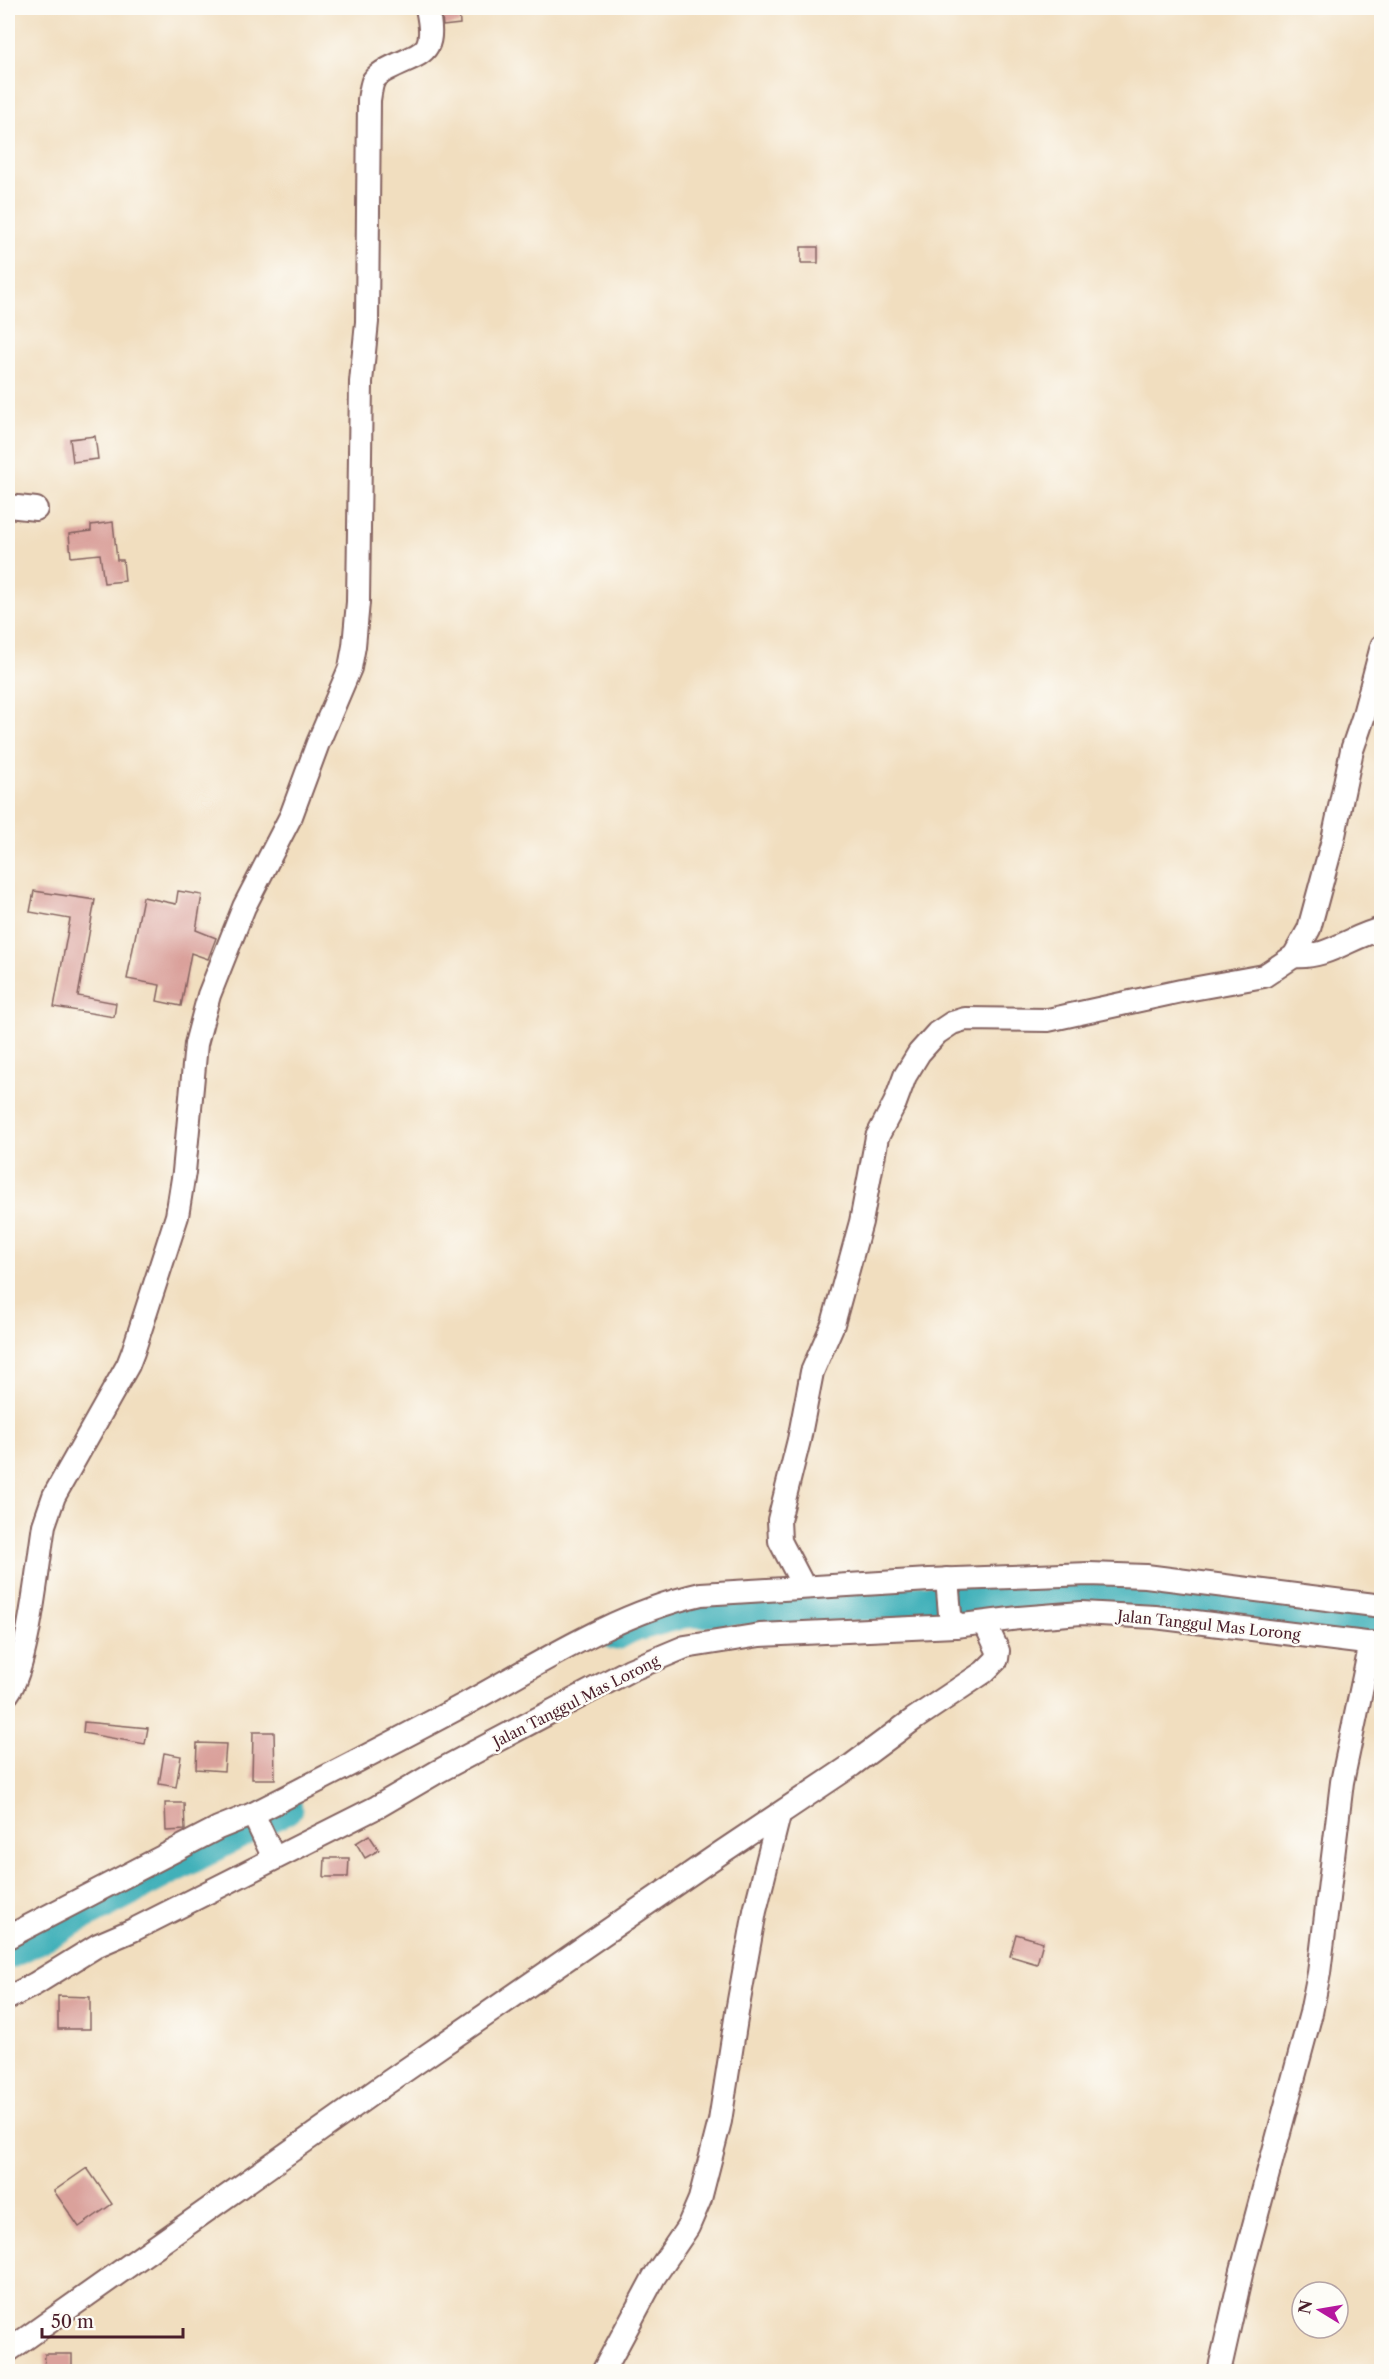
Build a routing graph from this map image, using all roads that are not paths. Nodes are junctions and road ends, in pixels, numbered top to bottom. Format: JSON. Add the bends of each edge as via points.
{"nodes":[{"id":1,"x":427,"y":8,"type":"edge"},
{"id":2,"x":8,"y":506,"type":"edge"},
{"id":3,"x":36,"y":509,"type":"dead end"},
{"id":4,"x":1382,"y":646,"type":"edge"},
{"id":5,"x":1382,"y":929,"type":"edge"},
{"id":6,"x":1294,"y":956,"type":"junction"},
{"id":7,"x":947,"y":1582,"type":"junction"},
{"id":8,"x":804,"y":1587,"type":"junction"},
{"id":9,"x":1382,"y":1606,"type":"edge"},
{"id":10,"x":952,"y":1620,"type":"junction"},
{"id":11,"x":985,"y":1623,"type":"junction"},
{"id":12,"x":1376,"y":1644,"type":"edge"},
{"id":13,"x":8,"y":1693,"type":"edge"},
{"id":14,"x":779,"y":1815,"type":"junction"},
{"id":15,"x":264,"y":1836,"type":"junction"},
{"id":16,"x":8,"y":1936,"type":"edge"},
{"id":17,"x":8,"y":1998,"type":"edge"},
{"id":18,"x":8,"y":2350,"type":"edge"},
{"id":19,"x":603,"y":2372,"type":"edge"},
{"id":20,"x":1220,"y":2372,"type":"edge"}],
"edges":[{"from":1,"to":13,"type":"street","via":[[427,47],[412,59],[379,74],[369,99],[358,602],[350,668],[291,816],[244,908],[209,994],[196,1044],[177,1216],[128,1365],[49,1509],[23,1652],[16,1680]]},
{"from":2,"to":3,"type":"street"},
{"from":4,"to":6,"type":"street","via":[[1352,750],[1309,929]]},
{"from":5,"to":6,"type":"street","via":[[1320,955]]},
{"from":6,"to":8,"type":"street","via":[[1264,976],[1048,1020],[965,1019],[937,1033],[919,1053],[878,1137],[861,1222],[833,1324],[812,1372],[785,1492],[779,1520],[780,1541]]},
{"from":7,"to":8,"type":"street"},
{"from":7,"to":9,"type":"street","via":[[1089,1574],[1146,1576]]},
{"from":7,"to":10,"type":"street"},
{"from":8,"to":15,"type":"street","via":[[701,1594],[666,1602],[623,1619],[385,1748]]},
{"from":10,"to":11,"type":"street","name":"Jalan Tanggul Mas Lorong"},
{"from":10,"to":15,"type":"street","name":"Jalan Tanggul Mas Lorong","via":[[760,1635],[685,1647],[630,1670],[377,1807]]},
{"from":11,"to":12,"type":"street","name":"Jalan Tanggul Mas Lorong","via":[[1053,1615],[1127,1615]]},
{"from":11,"to":14,"type":"street","via":[[998,1651],[993,1664]]},
{"from":12,"to":20,"type":"street","via":[[1342,1782],[1311,2013],[1242,2271]]},
{"from":14,"to":18,"type":"street","via":[[384,2085]]},
{"from":14,"to":19,"type":"street","via":[[755,1911],[720,2121],[700,2199],[688,2227],[654,2277]]},
{"from":15,"to":16,"type":"street","via":[[208,1833]]},
{"from":15,"to":17,"type":"street","name":"Jalan Tanggul Mas Lorong","via":[[142,1925],[98,1945]]}]}
